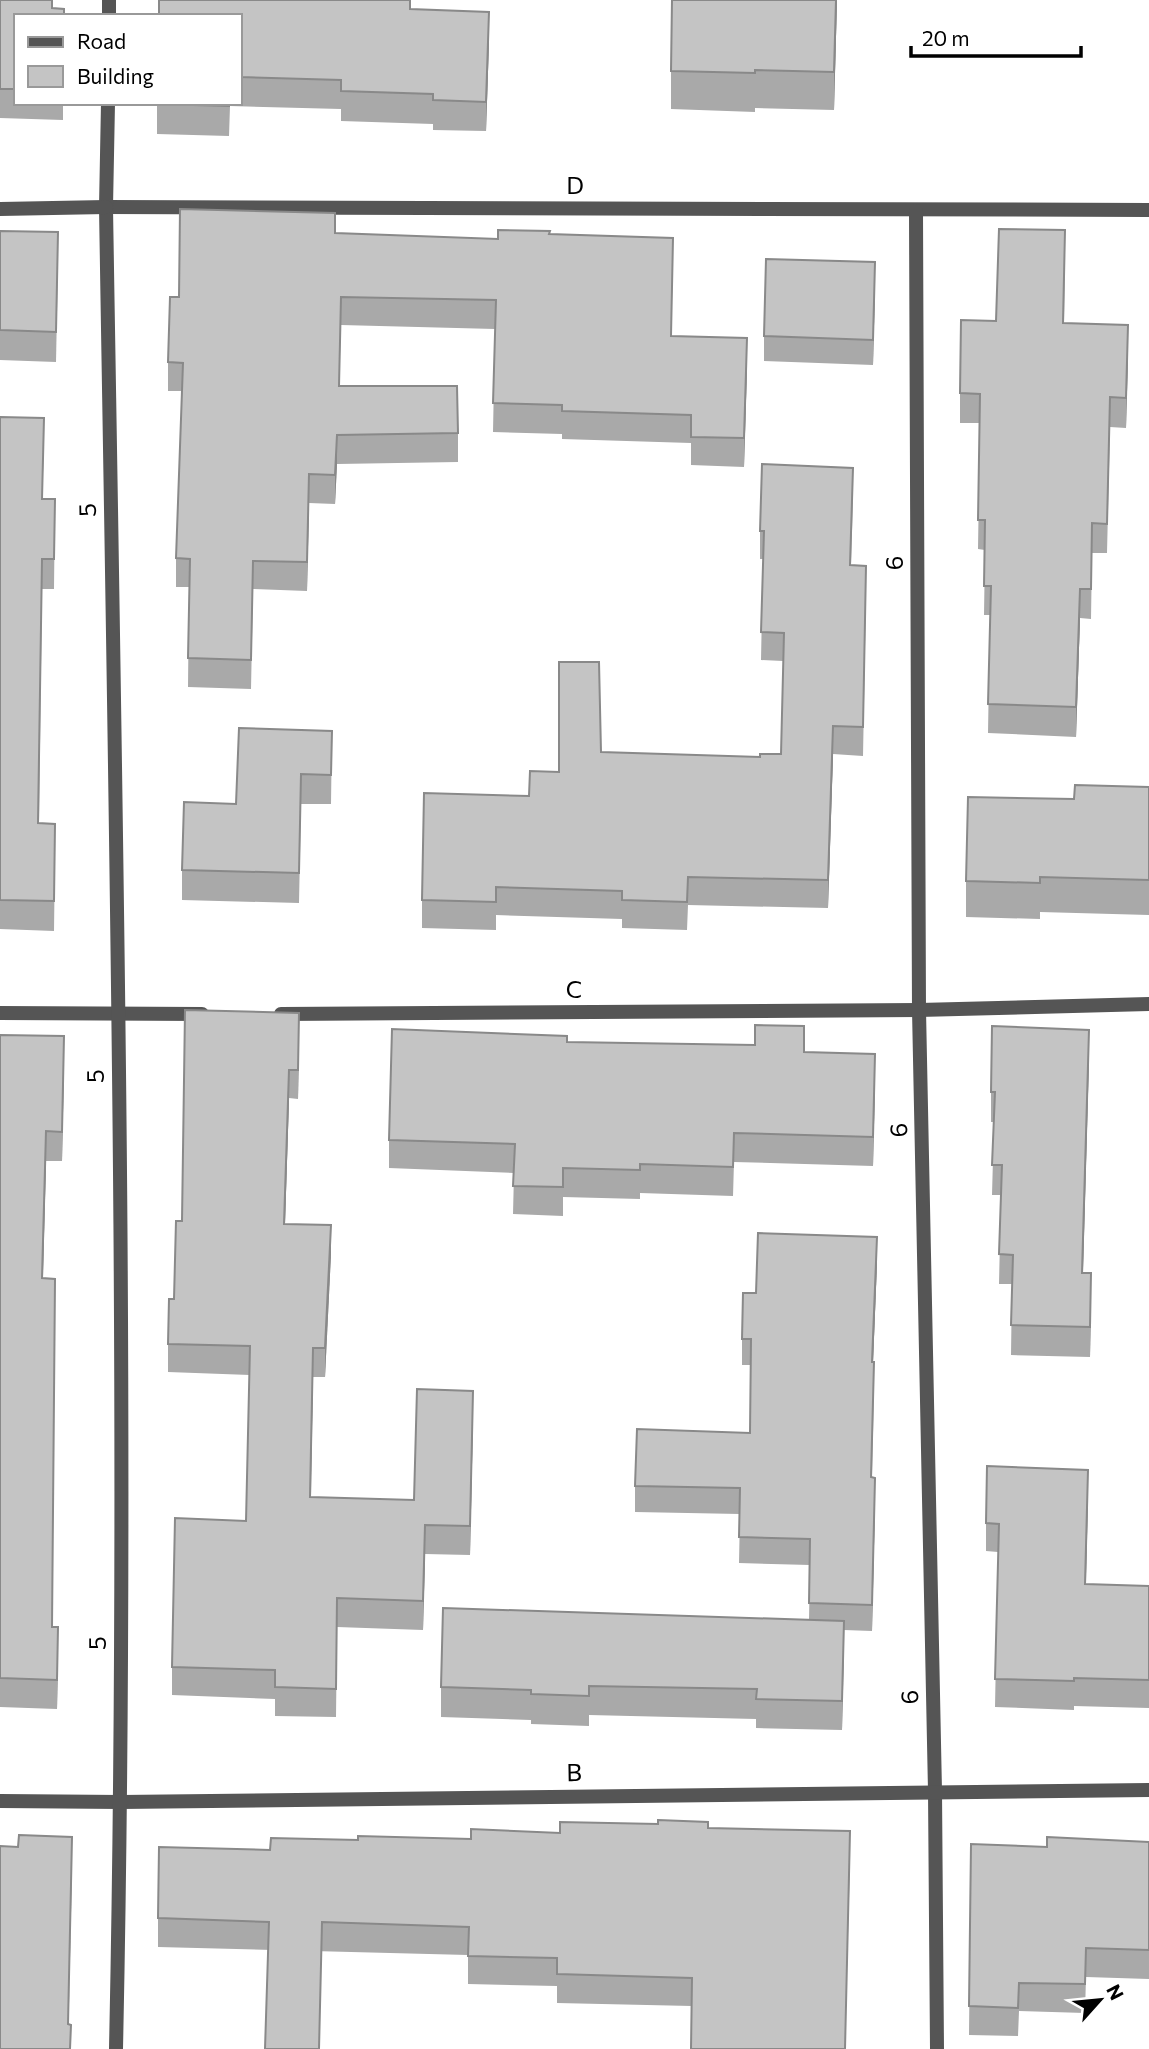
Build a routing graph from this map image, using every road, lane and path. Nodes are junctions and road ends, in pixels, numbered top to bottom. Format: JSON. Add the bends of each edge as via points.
{"nodes":[{"id":1,"x":107,"y":105,"type":"edge"},
{"id":2,"x":106,"y":207,"type":"junction"},
{"id":3,"x":0,"y":209,"type":"edge"},
{"id":4,"x":1149,"y":210,"type":"edge"},
{"id":5,"x":916,"y":211,"type":"junction"},
{"id":6,"x":1149,"y":1004,"type":"edge"},
{"id":7,"x":919,"y":1010,"type":"junction"},
{"id":8,"x":0,"y":1013,"type":"edge"},
{"id":9,"x":215,"y":1014,"type":"edge"},
{"id":10,"x":270,"y":1014,"type":"edge"},
{"id":11,"x":118,"y":1015,"type":"junction"},
{"id":12,"x":1149,"y":1790,"type":"edge"},
{"id":13,"x":935,"y":1791,"type":"junction"},
{"id":14,"x":0,"y":1801,"type":"edge"},
{"id":15,"x":121,"y":1802,"type":"junction"},
{"id":16,"x":116,"y":2049,"type":"edge"},
{"id":17,"x":937,"y":2049,"type":"edge"}],
"edges":[{"from":1,"to":2,"type":"street","name":"5"},
{"from":2,"to":3,"type":"street","name":"D"},
{"from":2,"to":5,"type":"street","name":"D"},
{"from":2,"to":11,"type":"street","name":"5"},
{"from":4,"to":5,"type":"street","name":"D"},
{"from":5,"to":7,"type":"street","name":"6"},
{"from":6,"to":7,"type":"street","name":"C"},
{"from":7,"to":10,"type":"street","name":"C"},
{"from":7,"to":13,"type":"street","name":"6"},
{"from":8,"to":11,"type":"street"},
{"from":9,"to":11,"type":"street"},
{"from":11,"to":15,"type":"street","name":"5"},
{"from":12,"to":13,"type":"street","name":"B"},
{"from":13,"to":15,"type":"street","name":"B"},
{"from":13,"to":17,"type":"street","name":"6"},
{"from":14,"to":15,"type":"street","name":"B"},
{"from":15,"to":16,"type":"street","name":"5"}]}
